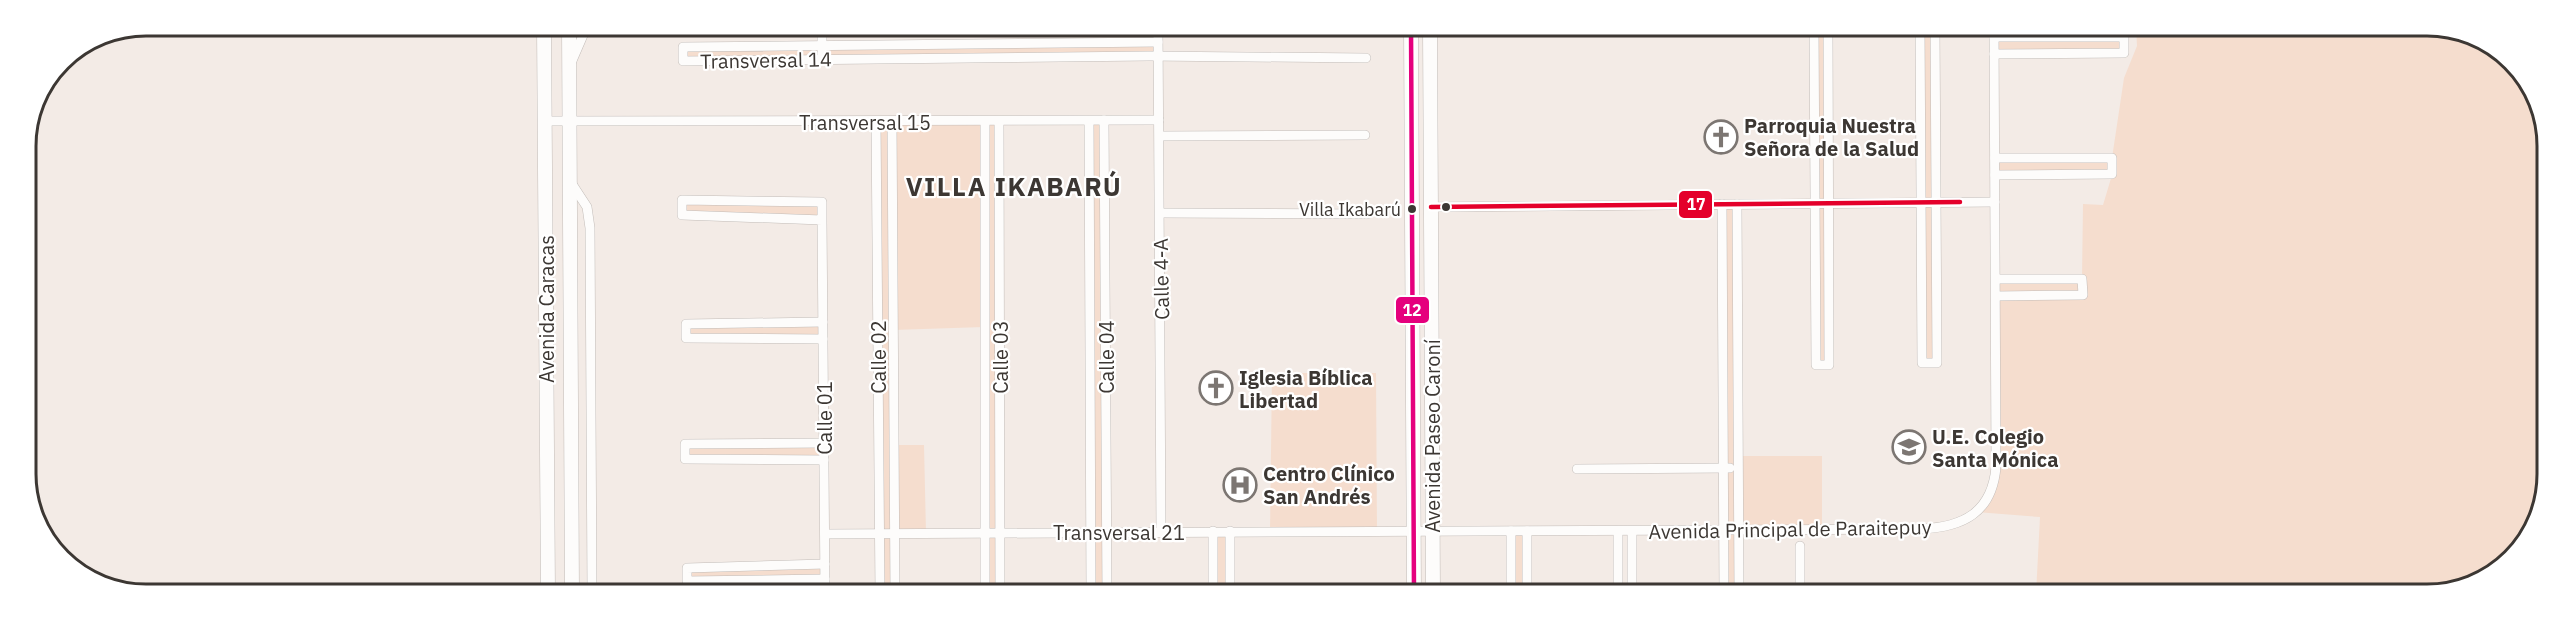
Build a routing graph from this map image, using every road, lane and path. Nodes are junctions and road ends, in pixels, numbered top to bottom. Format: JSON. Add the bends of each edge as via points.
{"nodes":[{"id":1,"x":544,"y":36,"type":"edge"},
{"id":2,"x":569,"y":36,"type":"edge"},
{"id":3,"x":583,"y":36,"type":"edge"},
{"id":4,"x":822,"y":36,"type":"edge"},
{"id":5,"x":1158,"y":36,"type":"edge"},
{"id":6,"x":1411,"y":36,"type":"edge"},
{"id":7,"x":1430,"y":36,"type":"edge"},
{"id":8,"x":1814,"y":36,"type":"edge"},
{"id":9,"x":1828,"y":36,"type":"edge"},
{"id":10,"x":1920,"y":36,"type":"edge"},
{"id":11,"x":1935,"y":36,"type":"edge"},
{"id":12,"x":1994,"y":36,"type":"edge"},
{"id":13,"x":2098,"y":36,"type":"edge"},
{"id":14,"x":1158,"y":42,"type":"junction"},
{"id":15,"x":1071,"y":43,"type":"junction"},
{"id":16,"x":990,"y":44,"type":"junction"},
{"id":17,"x":922,"y":45,"type":"junction"},
{"id":18,"x":822,"y":46,"type":"junction"},
{"id":19,"x":1994,"y":54,"type":"junction"},
{"id":20,"x":1071,"y":57,"type":"junction"},
{"id":21,"x":1158,"y":57,"type":"junction"},
{"id":22,"x":990,"y":58,"type":"junction"},
{"id":23,"x":1366,"y":58,"type":"dead end"},
{"id":24,"x":922,"y":59,"type":"junction"},
{"id":25,"x":822,"y":60,"type":"junction"},
{"id":26,"x":570,"y":65,"type":"junction"},
{"id":27,"x":1104,"y":120,"type":"junction"},
{"id":28,"x":1160,"y":120,"type":"junction"},
{"id":29,"x":545,"y":121,"type":"junction"},
{"id":30,"x":984,"y":121,"type":"junction"},
{"id":31,"x":999,"y":121,"type":"junction"},
{"id":32,"x":1089,"y":121,"type":"junction"},
{"id":33,"x":570,"y":122,"type":"junction"},
{"id":34,"x":876,"y":122,"type":"junction"},
{"id":35,"x":892,"y":122,"type":"junction"},
{"id":36,"x":1365,"y":135,"type":"dead end"},
{"id":37,"x":1160,"y":136,"type":"junction"},
{"id":38,"x":1995,"y":158,"type":"junction"},
{"id":39,"x":1995,"y":175,"type":"junction"},
{"id":40,"x":570,"y":181,"type":"junction"},
{"id":41,"x":893,"y":195,"type":"junction"},
{"id":42,"x":877,"y":196,"type":"junction"},
{"id":43,"x":1921,"y":202,"type":"junction"},
{"id":44,"x":1936,"y":202,"type":"junction"},
{"id":45,"x":1995,"y":202,"type":"junction"},
{"id":46,"x":1815,"y":203,"type":"junction"},
{"id":47,"x":1828,"y":203,"type":"junction"},
{"id":48,"x":1722,"y":204,"type":"junction"},
{"id":49,"x":1737,"y":204,"type":"junction"},
{"id":50,"x":1431,"y":207,"type":"junction"},
{"id":51,"x":1160,"y":213,"type":"junction"},
{"id":52,"x":1368,"y":214,"type":"dead end"},
{"id":53,"x":822,"y":220,"type":"junction"},
{"id":54,"x":1996,"y":279,"type":"junction"},
{"id":55,"x":1996,"y":296,"type":"junction"},
{"id":56,"x":823,"y":322,"type":"junction"},
{"id":57,"x":1000,"y":326,"type":"junction"},
{"id":58,"x":985,"y":327,"type":"junction"},
{"id":59,"x":1106,"y":327,"type":"junction"},
{"id":60,"x":1090,"y":328,"type":"junction"},
{"id":61,"x":878,"y":330,"type":"junction"},
{"id":62,"x":893,"y":330,"type":"junction"},
{"id":63,"x":823,"y":339,"type":"junction"},
{"id":64,"x":1737,"y":365,"type":"junction"},
{"id":65,"x":1723,"y":366,"type":"junction"},
{"id":66,"x":824,"y":443,"type":"junction"},
{"id":67,"x":824,"y":460,"type":"junction"},
{"id":68,"x":1723,"y":468,"type":"junction"},
{"id":69,"x":1738,"y":468,"type":"junction"},
{"id":70,"x":1577,"y":469,"type":"dead end"},
{"id":71,"x":1724,"y":530,"type":"junction"},
{"id":72,"x":1738,"y":530,"type":"junction"},
{"id":73,"x":1213,"y":531,"type":"junction"},
{"id":74,"x":1230,"y":531,"type":"junction"},
{"id":75,"x":1413,"y":531,"type":"junction"},
{"id":76,"x":1510,"y":531,"type":"junction"},
{"id":77,"x":1527,"y":531,"type":"junction"},
{"id":78,"x":1618,"y":531,"type":"junction"},
{"id":79,"x":1632,"y":531,"type":"junction"},
{"id":80,"x":1091,"y":532,"type":"junction"},
{"id":81,"x":1107,"y":532,"type":"junction"},
{"id":82,"x":1161,"y":532,"type":"junction"},
{"id":83,"x":1433,"y":532,"type":"junction"},
{"id":84,"x":880,"y":533,"type":"junction"},
{"id":85,"x":895,"y":533,"type":"junction"},
{"id":86,"x":984,"y":533,"type":"junction"},
{"id":87,"x":1000,"y":533,"type":"junction"},
{"id":88,"x":825,"y":534,"type":"junction"},
{"id":89,"x":1800,"y":546,"type":"dead end"},
{"id":90,"x":825,"y":564,"type":"junction"},
{"id":91,"x":825,"y":579,"type":"junction"},
{"id":92,"x":548,"y":584,"type":"edge"},
{"id":93,"x":572,"y":584,"type":"edge"},
{"id":94,"x":592,"y":584,"type":"edge"},
{"id":95,"x":825,"y":584,"type":"edge"},
{"id":96,"x":880,"y":584,"type":"edge"},
{"id":97,"x":895,"y":584,"type":"edge"},
{"id":98,"x":985,"y":584,"type":"edge"},
{"id":99,"x":1000,"y":584,"type":"edge"},
{"id":100,"x":1091,"y":584,"type":"edge"},
{"id":101,"x":1107,"y":584,"type":"edge"},
{"id":102,"x":1214,"y":584,"type":"edge"},
{"id":103,"x":1230,"y":584,"type":"edge"},
{"id":104,"x":1413,"y":584,"type":"edge"},
{"id":105,"x":1433,"y":584,"type":"edge"},
{"id":106,"x":1511,"y":584,"type":"edge"},
{"id":107,"x":1527,"y":584,"type":"edge"},
{"id":108,"x":1618,"y":584,"type":"edge"},
{"id":109,"x":1632,"y":584,"type":"edge"},
{"id":110,"x":1724,"y":584,"type":"edge"},
{"id":111,"x":1739,"y":584,"type":"edge"},
{"id":112,"x":1800,"y":584,"type":"edge"}],
"edges":[{"from":1,"to":29,"type":"street","name":"Avenida Caracas"},
{"from":2,"to":26,"type":"street","name":"Avenida Caracas"},
{"from":3,"to":26,"type":"street","name":"Avenida Caracas"},
{"from":4,"to":18,"type":"street"},
{"from":5,"to":14,"type":"street","name":"Calle 4-A"},
{"from":6,"to":75,"type":"street","name":"Avenida Paseo Caroní"},
{"from":7,"to":50,"type":"street","name":"Avenida Paseo Caroní"},
{"from":8,"to":46,"type":"street"},
{"from":9,"to":47,"type":"street"},
{"from":10,"to":43,"type":"street"},
{"from":11,"to":44,"type":"street"},
{"from":12,"to":19,"type":"street","name":"Avenida Principal de Paraitepuy"},
{"from":13,"to":19,"type":"street","via":[[2124,37],[2124,53]]},
{"from":14,"to":15,"type":"street","name":"Transversal 14"},
{"from":14,"to":21,"type":"street","name":"Calle 4-A"},
{"from":15,"to":16,"type":"street","name":"Transversal 14"},
{"from":15,"to":20,"type":"street"},
{"from":16,"to":17,"type":"street","name":"Transversal 14"},
{"from":16,"to":22,"type":"street"},
{"from":17,"to":18,"type":"street","name":"Transversal 14"},
{"from":17,"to":24,"type":"street"},
{"from":18,"to":25,"type":"street"},
{"from":18,"to":25,"type":"street","name":"Transversal 14","via":[[683,47],[683,61]]},
{"from":19,"to":38,"type":"street","name":"Avenida Principal de Paraitepuy"},
{"from":20,"to":21,"type":"street","name":"Transversal 14"},
{"from":20,"to":22,"type":"street","name":"Transversal 14"},
{"from":21,"to":23,"type":"street","name":"Transversal 14"},
{"from":21,"to":28,"type":"street","name":"Calle 4-A"},
{"from":22,"to":24,"type":"street","name":"Transversal 14"},
{"from":24,"to":25,"type":"street","name":"Transversal 14"},
{"from":26,"to":33,"type":"street","name":"Avenida Caracas"},
{"from":27,"to":28,"type":"street","name":"Transversal 15"},
{"from":27,"to":32,"type":"street","name":"Transversal 15"},
{"from":27,"to":59,"type":"street","name":"Calle 04"},
{"from":28,"to":37,"type":"street","name":"Calle 4-A"},
{"from":29,"to":33,"type":"street","name":"Transversal 15"},
{"from":29,"to":92,"type":"street","name":"Avenida Caracas"},
{"from":30,"to":31,"type":"street","name":"Transversal 15"},
{"from":30,"to":35,"type":"street","name":"Transversal 15"},
{"from":30,"to":58,"type":"street","name":"Calle 03"},
{"from":31,"to":32,"type":"street","name":"Transversal 15"},
{"from":31,"to":57,"type":"street","name":"Calle 03"},
{"from":32,"to":60,"type":"street","name":"Calle 04"},
{"from":33,"to":34,"type":"street","name":"Transversal 15"},
{"from":33,"to":40,"type":"street","name":"Avenida Caracas"},
{"from":34,"to":35,"type":"street","name":"Transversal 15"},
{"from":34,"to":42,"type":"street","name":"Calle 02"},
{"from":35,"to":41,"type":"street","name":"Calle 02"},
{"from":36,"to":37,"type":"street"},
{"from":37,"to":51,"type":"street","name":"Calle 4-A"},
{"from":38,"to":39,"type":"street","name":"Avenida Principal de Paraitepuy"},
{"from":38,"to":39,"type":"street","via":[[2112,158],[2112,174]]},
{"from":39,"to":45,"type":"street","name":"Avenida Principal de Paraitepuy"},
{"from":40,"to":93,"type":"street","name":"Avenida Caracas"},
{"from":40,"to":94,"type":"street","via":[[587,207],[590,228]]},
{"from":41,"to":42,"type":"street"},
{"from":41,"to":62,"type":"street","name":"Calle 02"},
{"from":42,"to":61,"type":"street","name":"Calle 02"},
{"from":43,"to":44,"type":"street"},
{"from":43,"to":44,"type":"street","via":[[1922,363],[1937,363]]},
{"from":43,"to":47,"type":"street"},
{"from":44,"to":45,"type":"street"},
{"from":45,"to":54,"type":"street","name":"Avenida Principal de Paraitepuy"},
{"from":46,"to":47,"type":"street"},
{"from":46,"to":47,"type":"street","via":[[1816,365],[1829,365]]},
{"from":46,"to":49,"type":"street"},
{"from":48,"to":49,"type":"street"},
{"from":48,"to":50,"type":"street"},
{"from":48,"to":65,"type":"street"},
{"from":49,"to":64,"type":"street"},
{"from":50,"to":83,"type":"street","name":"Avenida Paseo Caroní"},
{"from":51,"to":52,"type":"street"},
{"from":51,"to":82,"type":"street","name":"Calle 4-A"},
{"from":53,"to":53,"type":"street","name":"Calle 01","via":[[822,202],[682,200],[682,215]]},
{"from":53,"to":56,"type":"street","name":"Calle 01"},
{"from":54,"to":55,"type":"street","name":"Avenida Principal de Paraitepuy"},
{"from":54,"to":55,"type":"street","via":[[2082,279],[2082,295]]},
{"from":55,"to":72,"type":"street","name":"Avenida Principal de Paraitepuy","via":[[1996,467],[1992,487],[1976,512],[1959,524],[1938,528]]},
{"from":56,"to":63,"type":"street","name":"Calle 01"},
{"from":56,"to":63,"type":"street","via":[[686,324],[686,338]]},
{"from":57,"to":58,"type":"street"},
{"from":57,"to":87,"type":"street","name":"Calle 03"},
{"from":58,"to":86,"type":"street","name":"Calle 03"},
{"from":59,"to":60,"type":"street"},
{"from":59,"to":81,"type":"street","name":"Calle 04"},
{"from":60,"to":80,"type":"street","name":"Calle 04"},
{"from":61,"to":62,"type":"street"},
{"from":61,"to":84,"type":"street","name":"Calle 02"},
{"from":62,"to":85,"type":"street","name":"Calle 02"},
{"from":63,"to":66,"type":"street","name":"Calle 01"},
{"from":64,"to":65,"type":"street"},
{"from":64,"to":69,"type":"street"},
{"from":65,"to":68,"type":"street"},
{"from":66,"to":67,"type":"street","name":"Calle 01"},
{"from":66,"to":67,"type":"street","via":[[685,444],[685,459]]},
{"from":67,"to":88,"type":"street","name":"Calle 01"},
{"from":68,"to":69,"type":"street"},
{"from":68,"to":70,"type":"street"},
{"from":68,"to":71,"type":"street"},
{"from":69,"to":72,"type":"street"},
{"from":71,"to":72,"type":"street","name":"Avenida Principal de Paraitepuy"},
{"from":71,"to":79,"type":"street","name":"Avenida Principal de Paraitepuy"},
{"from":71,"to":110,"type":"street"},
{"from":72,"to":111,"type":"street"},
{"from":73,"to":74,"type":"street","name":"Transversal 21"},
{"from":73,"to":82,"type":"street","name":"Transversal 21"},
{"from":73,"to":102,"type":"street"},
{"from":74,"to":75,"type":"street","name":"Transversal 21"},
{"from":74,"to":103,"type":"street"},
{"from":75,"to":83,"type":"street","name":"Avenida Principal de Paraitepuy"},
{"from":75,"to":104,"type":"street","name":"Avenida Paseo Caroní"},
{"from":76,"to":77,"type":"street","name":"Avenida Principal de Paraitepuy"},
{"from":76,"to":83,"type":"street","name":"Avenida Principal de Paraitepuy"},
{"from":76,"to":106,"type":"street"},
{"from":77,"to":78,"type":"street","name":"Avenida Principal de Paraitepuy"},
{"from":77,"to":107,"type":"street"},
{"from":78,"to":79,"type":"street","name":"Avenida Principal de Paraitepuy"},
{"from":78,"to":108,"type":"street"},
{"from":79,"to":109,"type":"street"},
{"from":80,"to":81,"type":"street","name":"Transversal 21"},
{"from":80,"to":87,"type":"street","name":"Transversal 21"},
{"from":80,"to":100,"type":"street","name":"Calle 04"},
{"from":81,"to":82,"type":"street","name":"Transversal 21"},
{"from":81,"to":101,"type":"street","name":"Calle 04"},
{"from":83,"to":105,"type":"street","name":"Avenida Paseo Caroní"},
{"from":84,"to":85,"type":"street","name":"Transversal 21"},
{"from":84,"to":88,"type":"street","name":"Transversal 21"},
{"from":84,"to":96,"type":"street","name":"Calle 02"},
{"from":85,"to":86,"type":"street","name":"Transversal 21"},
{"from":85,"to":97,"type":"street","name":"Calle 02"},
{"from":86,"to":87,"type":"street","name":"Transversal 21"},
{"from":86,"to":98,"type":"street","name":"Calle 03"},
{"from":87,"to":99,"type":"street","name":"Calle 03"},
{"from":88,"to":90,"type":"street","name":"Calle 01"},
{"from":89,"to":112,"type":"street"},
{"from":90,"to":91,"type":"street","name":"Calle 01"},
{"from":90,"to":91,"type":"street","via":[[687,568],[687,581]]},
{"from":91,"to":95,"type":"street","name":"Calle 01"}]}
